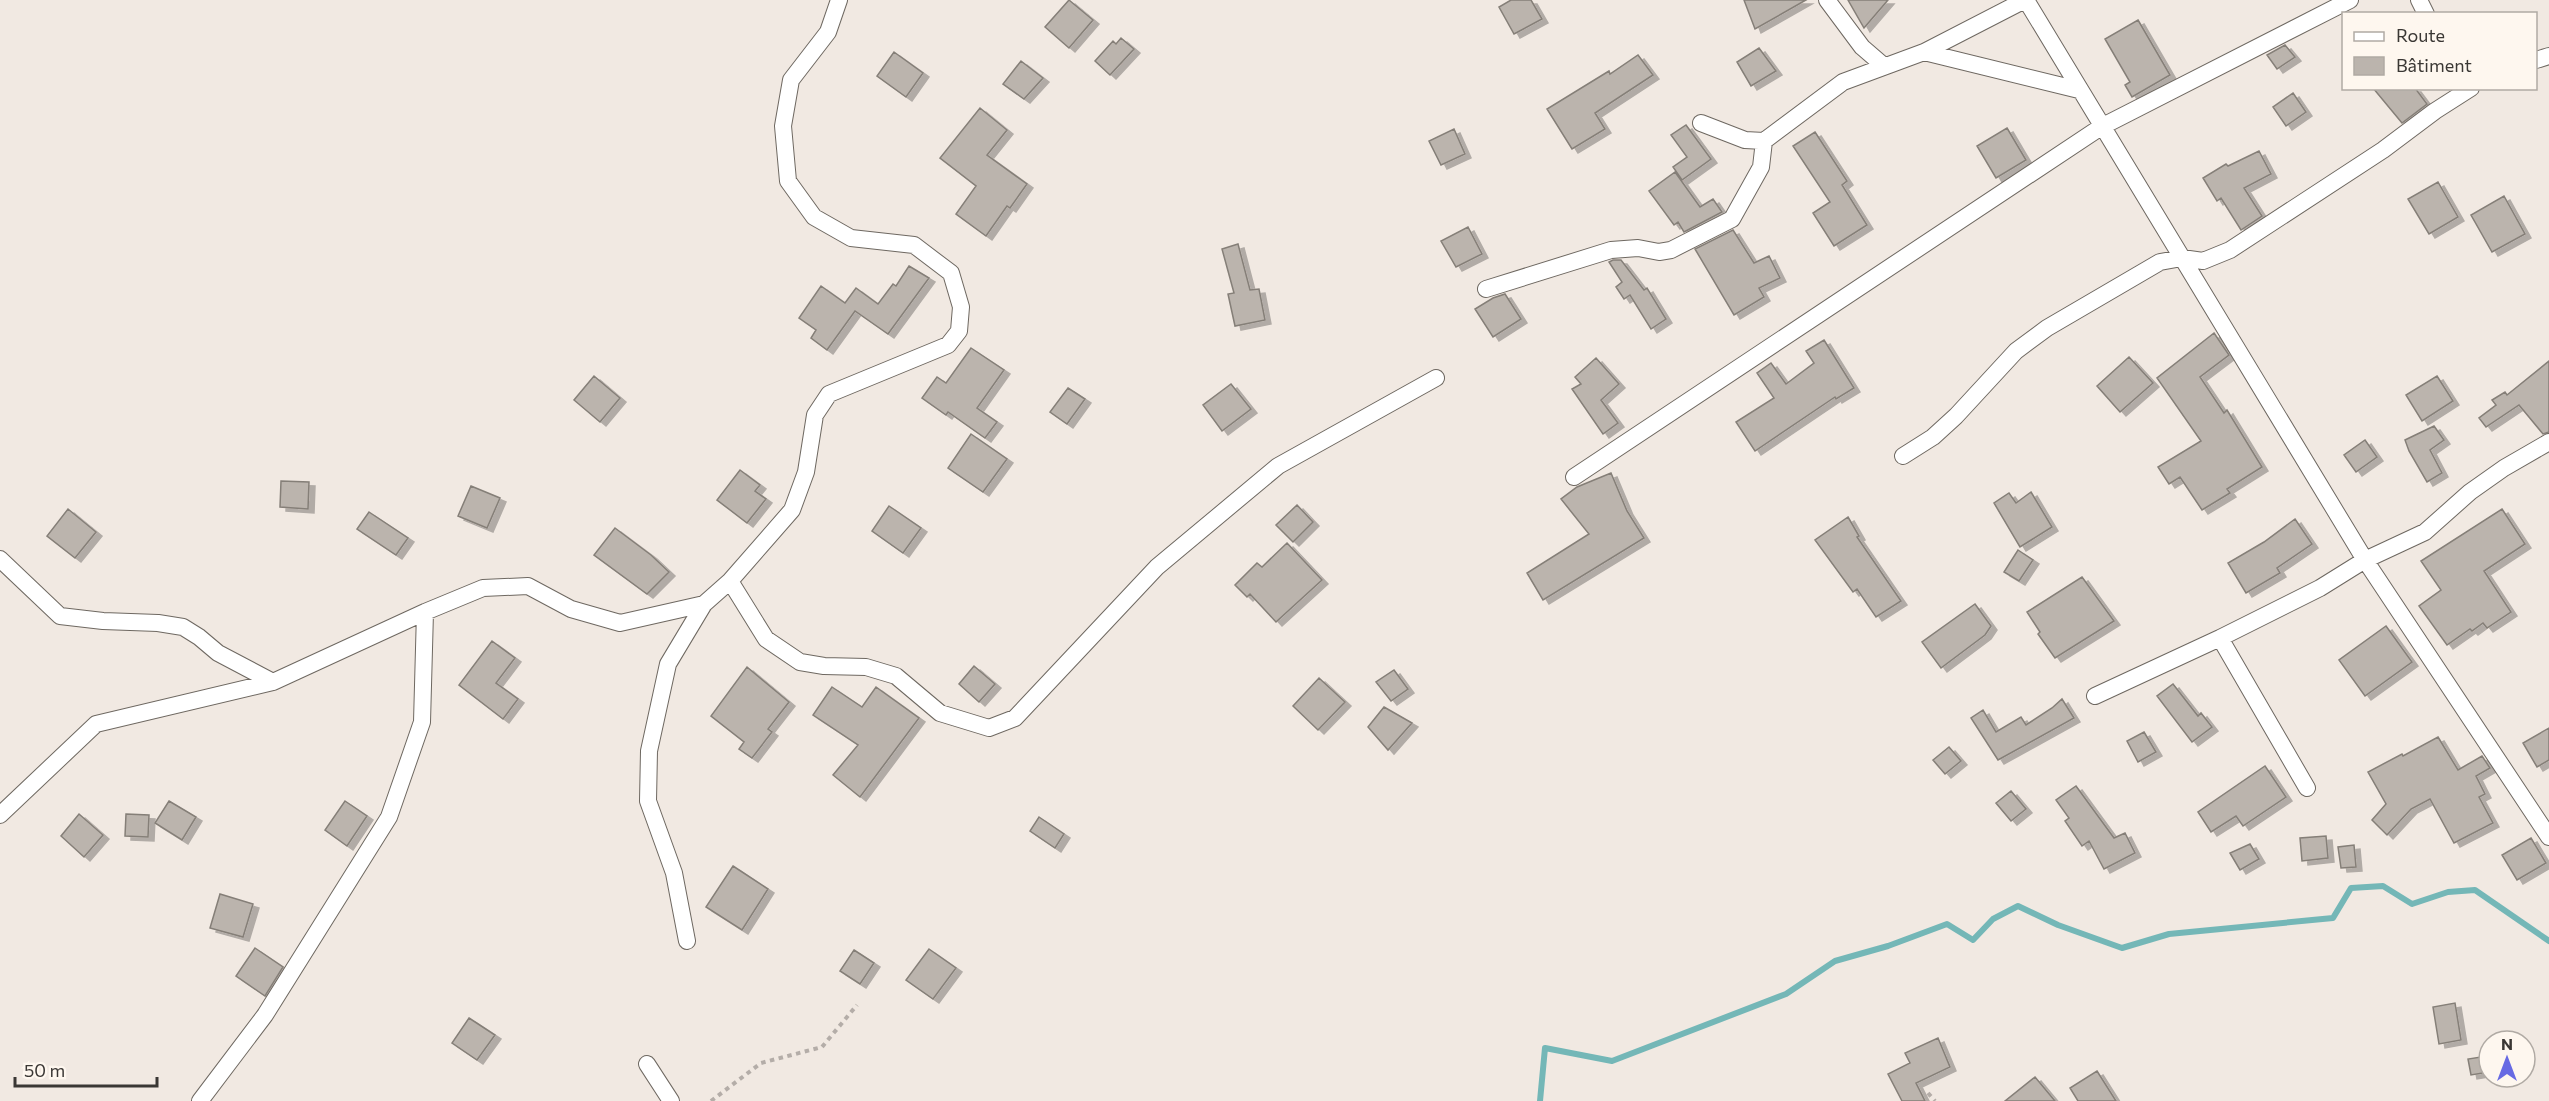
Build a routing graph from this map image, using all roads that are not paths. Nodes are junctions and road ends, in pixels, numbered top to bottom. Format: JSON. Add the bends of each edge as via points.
{"nodes":[{"id":1,"x":839,"y":0,"type":"edge"},
{"id":2,"x":1827,"y":0,"type":"edge"},
{"id":3,"x":2025,"y":0,"type":"edge"},
{"id":4,"x":2350,"y":0,"type":"edge"},
{"id":5,"x":1924,"y":52,"type":"junction"},
{"id":6,"x":1884,"y":66,"type":"junction"},
{"id":7,"x":2079,"y":90,"type":"junction"},
{"id":8,"x":2466,"y":90,"type":"edge"},
{"id":9,"x":1701,"y":123,"type":"dead end"},
{"id":10,"x":2101,"y":127,"type":"junction"},
{"id":11,"x":1764,"y":141,"type":"junction"},
{"id":12,"x":2182,"y":258,"type":"junction"},
{"id":13,"x":1486,"y":289,"type":"dead end"},
{"id":14,"x":1436,"y":378,"type":"dead end"},
{"id":15,"x":2549,"y":442,"type":"edge"},
{"id":16,"x":1903,"y":456,"type":"dead end"},
{"id":17,"x":1574,"y":477,"type":"dead end"},
{"id":18,"x":0,"y":560,"type":"edge"},
{"id":19,"x":2365,"y":560,"type":"junction"},
{"id":20,"x":730,"y":581,"type":"junction"},
{"id":21,"x":704,"y":604,"type":"junction"},
{"id":22,"x":425,"y":612,"type":"junction"},
{"id":23,"x":2220,"y":638,"type":"junction"},
{"id":24,"x":273,"y":682,"type":"junction"},
{"id":25,"x":2095,"y":696,"type":"dead end"},
{"id":26,"x":2307,"y":788,"type":"dead end"},
{"id":27,"x":0,"y":815,"type":"edge"},
{"id":28,"x":2549,"y":837,"type":"edge"},
{"id":29,"x":687,"y":941,"type":"dead end"},
{"id":30,"x":647,"y":1064,"type":"dead end"},
{"id":31,"x":200,"y":1101,"type":"edge"},
{"id":32,"x":671,"y":1101,"type":"edge"}],
"edges":[{"from":1,"to":20,"type":"street","via":[[828,32],[791,80],[783,126],[788,181],[814,217],[832,228],[851,238],[914,245],[951,273],[961,307],[959,331],[948,345],[829,394],[815,415],[806,472],[792,510]]},
{"from":2,"to":6,"type":"street","via":[[1862,47]]},
{"from":3,"to":5,"type":"street"},
{"from":3,"to":7,"type":"street"},
{"from":4,"to":10,"type":"street"},
{"from":5,"to":6,"type":"street"},
{"from":5,"to":7,"type":"street"},
{"from":6,"to":11,"type":"street","via":[[1843,82]]},
{"from":7,"to":10,"type":"street"},
{"from":8,"to":12,"type":"street","via":[[2230,250],[2203,261]]},
{"from":9,"to":11,"type":"street","via":[[1745,140]]},
{"from":10,"to":12,"type":"street"},
{"from":10,"to":17,"type":"street"},
{"from":11,"to":13,"type":"street","via":[[1761,167],[1732,219],[1671,250],[1611,250]]},
{"from":12,"to":16,"type":"street","via":[[2160,262],[2047,328],[2016,351],[1933,437]]},
{"from":12,"to":19,"type":"street"},
{"from":14,"to":20,"type":"street","via":[[1278,466],[1157,567],[1015,718],[1004,724],[989,728],[940,713],[896,676],[866,667],[800,662],[766,639]]},
{"from":15,"to":19,"type":"street","via":[[2470,492],[2425,532]]},
{"from":18,"to":24,"type":"street","via":[[60,616],[183,627],[218,653]]},
{"from":19,"to":23,"type":"street","via":[[2320,588]]},
{"from":19,"to":28,"type":"street"},
{"from":20,"to":21,"type":"street"},
{"from":21,"to":22,"type":"street","via":[[620,624],[571,609],[528,586],[483,588]]},
{"from":21,"to":29,"type":"street","via":[[668,663],[649,751],[648,801],[674,873]]},
{"from":22,"to":24,"type":"street"},
{"from":22,"to":31,"type":"street","via":[[422,722],[390,817],[265,1015]]},
{"from":23,"to":25,"type":"street"},
{"from":23,"to":26,"type":"street"},
{"from":24,"to":27,"type":"street","via":[[96,724]]},
{"from":30,"to":32,"type":"street"}]}
